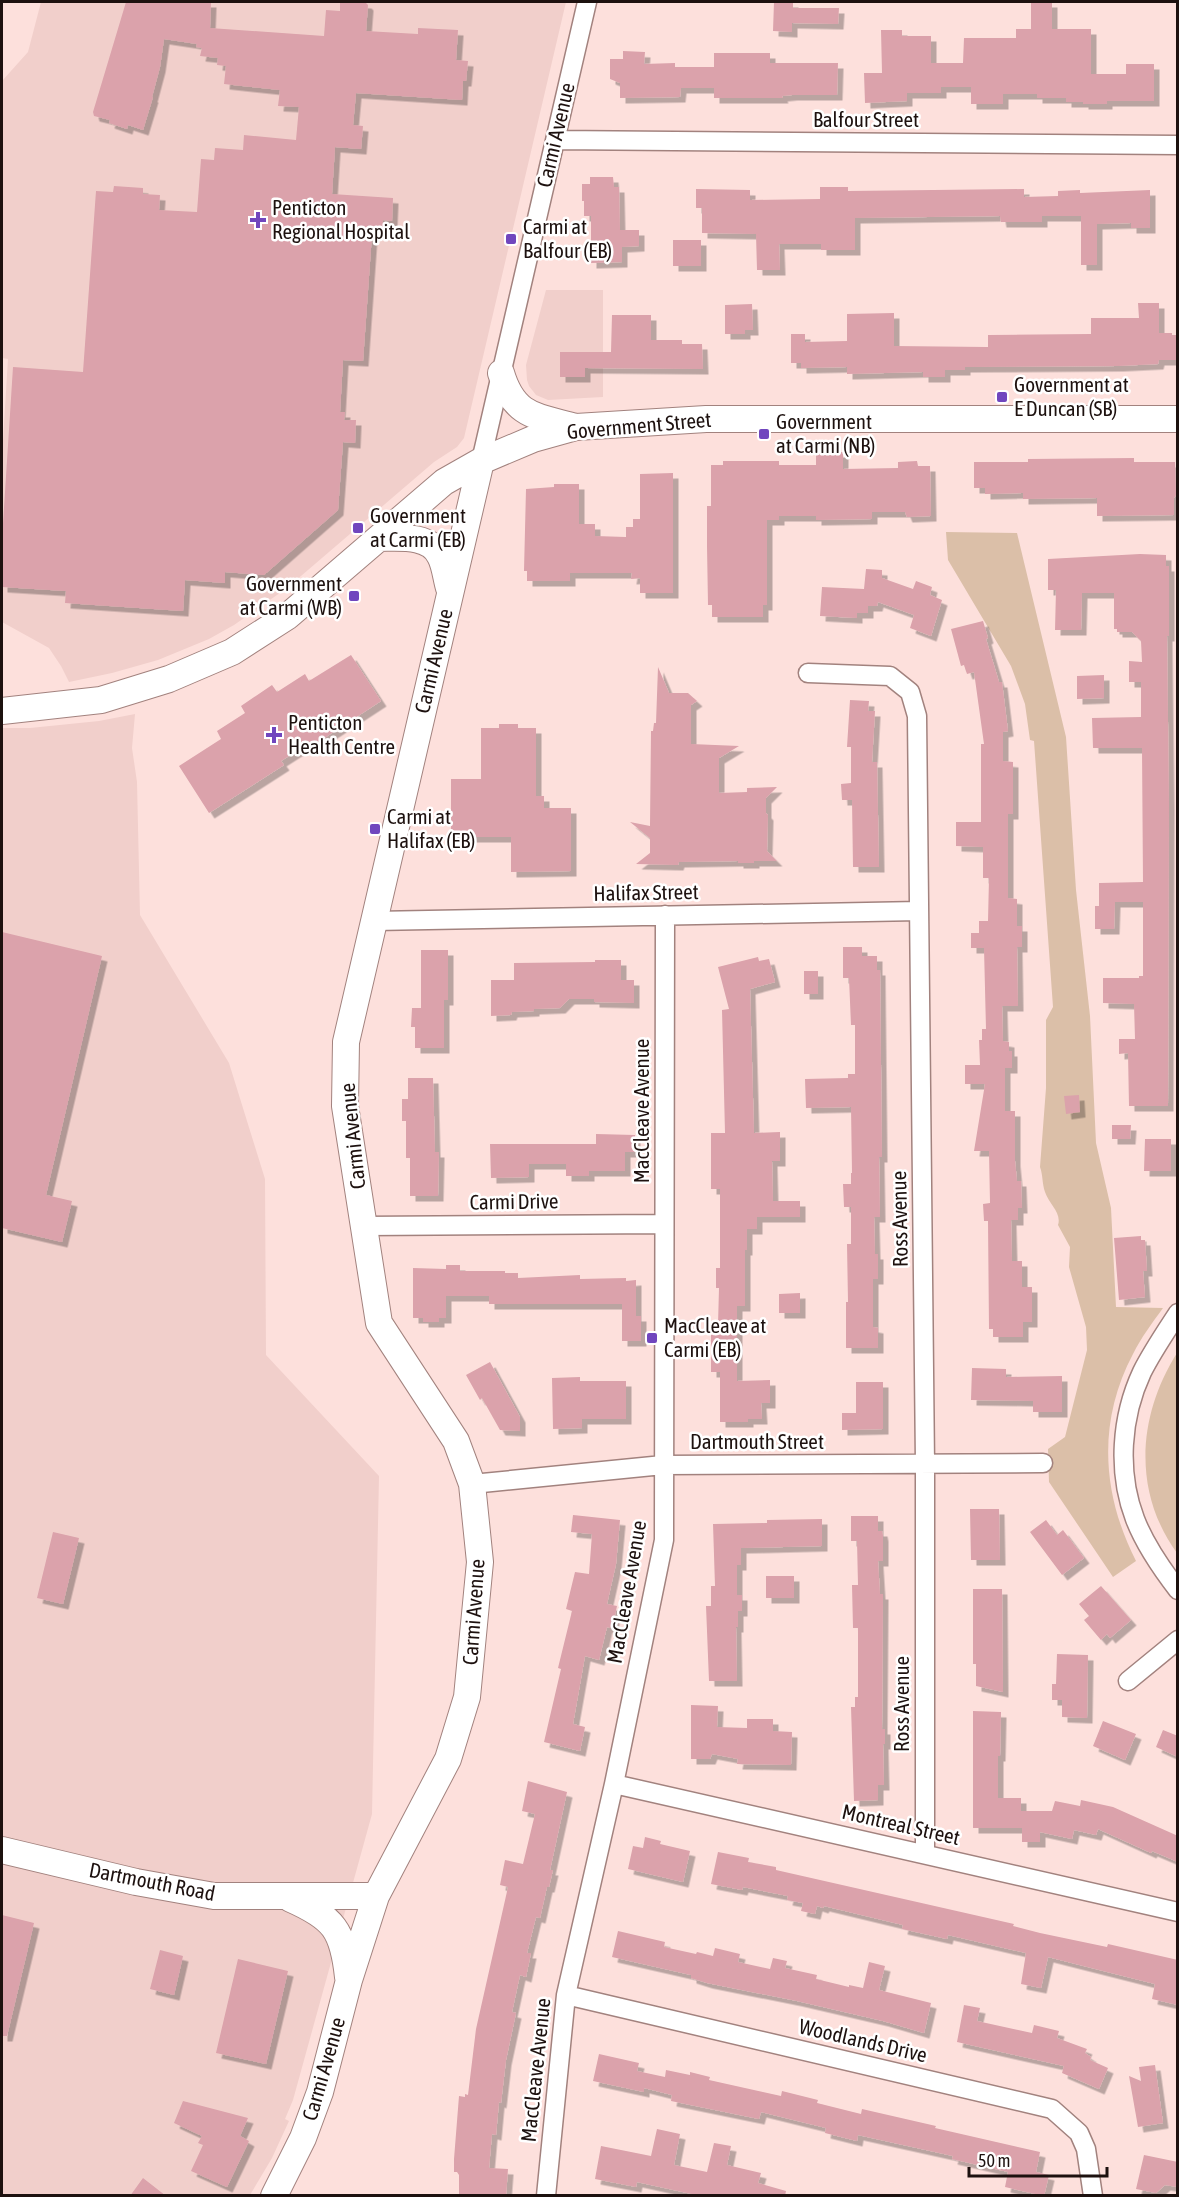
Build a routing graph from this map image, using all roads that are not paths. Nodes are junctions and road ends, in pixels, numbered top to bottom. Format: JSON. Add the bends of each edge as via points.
{"nodes":[{"id":1,"x":587,"y":2,"type":"edge"},
{"id":2,"x":555,"y":140,"type":"junction"},
{"id":3,"x":1178,"y":144,"type":"edge"},
{"id":4,"x":501,"y":373,"type":"junction"},
{"id":5,"x":1178,"y":419,"type":"edge"},
{"id":6,"x":576,"y":427,"type":"junction"},
{"id":7,"x":481,"y":461,"type":"junction"},
{"id":8,"x":379,"y":538,"type":"junction"},
{"id":9,"x":450,"y":592,"type":"junction"},
{"id":10,"x":808,"y":673,"type":"dead end"},
{"id":11,"x":2,"y":711,"type":"edge"},
{"id":12,"x":919,"y":911,"type":"junction"},
{"id":13,"x":665,"y":915,"type":"junction"},
{"id":14,"x":374,"y":921,"type":"junction"},
{"id":15,"x":664,"y":1224,"type":"junction"},
{"id":16,"x":364,"y":1226,"type":"junction"},
{"id":17,"x":1178,"y":1313,"type":"edge"},
{"id":18,"x":1043,"y":1463,"type":"dead end"},
{"id":19,"x":925,"y":1464,"type":"junction"},
{"id":20,"x":663,"y":1465,"type":"junction"},
{"id":21,"x":472,"y":1484,"type":"junction"},
{"id":22,"x":1178,"y":1590,"type":"edge"},
{"id":23,"x":1178,"y":1640,"type":"edge"},
{"id":24,"x":1128,"y":1681,"type":"dead end"},
{"id":25,"x":614,"y":1784,"type":"junction"},
{"id":26,"x":2,"y":1850,"type":"edge"},
{"id":27,"x":925,"y":1853,"type":"junction"},
{"id":28,"x":376,"y":1896,"type":"junction"},
{"id":29,"x":285,"y":1897,"type":"junction"},
{"id":30,"x":1178,"y":1912,"type":"edge"},
{"id":31,"x":349,"y":1980,"type":"junction"},
{"id":32,"x":566,"y":1995,"type":"junction"},
{"id":33,"x":274,"y":2196,"type":"edge"},
{"id":34,"x":546,"y":2196,"type":"edge"},
{"id":35,"x":1093,"y":2196,"type":"edge"}],
"edges":[{"from":1,"to":2,"type":"street","name":"Carmi Avenue"},
{"from":2,"to":3,"type":"street","name":"Balfour Street"},
{"from":2,"to":4,"type":"street","name":"Carmi Avenue"},
{"from":4,"to":6,"type":"street","via":[[512,399],[527,414]]},
{"from":4,"to":7,"type":"street","name":"Carmi Avenue"},
{"from":5,"to":6,"type":"street","name":"Government Street","via":[[706,419]]},
{"from":6,"to":7,"type":"street","name":"Government Street","via":[[533,439]]},
{"from":7,"to":8,"type":"street","name":"Government Street","via":[[444,482]]},
{"from":7,"to":9,"type":"street","name":"Carmi Avenue"},
{"from":8,"to":9,"type":"street","via":[[405,537],[433,547],[440,556]]},
{"from":8,"to":11,"type":"street","name":"Government Street","via":[[288,616],[232,652],[169,679],[101,700]]},
{"from":9,"to":14,"type":"street","name":"Carmi Avenue"},
{"from":10,"to":12,"type":"street","name":"Ross Avenue","via":[[890,676],[910,692],[917,716]]},
{"from":12,"to":13,"type":"street","name":"Halifax Street"},
{"from":12,"to":19,"type":"street","name":"Ross Avenue"},
{"from":13,"to":14,"type":"street","name":"Halifax Street"},
{"from":13,"to":15,"type":"street","name":"MacCleave Avenue"},
{"from":14,"to":16,"type":"street","name":"Carmi Avenue","via":[[346,1042],[345,1106]]},
{"from":15,"to":16,"type":"street","name":"Carmi Drive"},
{"from":15,"to":20,"type":"street","name":"MacCleave Avenue"},
{"from":16,"to":21,"type":"street","name":"Carmi Avenue","via":[[379,1323],[456,1441]]},
{"from":17,"to":22,"type":"street","via":[[1134,1391],[1124,1436],[1124,1467],[1134,1518],[1147,1546]]},
{"from":18,"to":19,"type":"street","name":"Dartmouth Street"},
{"from":19,"to":20,"type":"street","name":"Dartmouth Street"},
{"from":19,"to":27,"type":"street","name":"Ross Avenue"},
{"from":20,"to":21,"type":"street","name":"Dartmouth Street"},
{"from":20,"to":25,"type":"street","name":"MacCleave Avenue","via":[[664,1540]]},
{"from":21,"to":28,"type":"street","name":"Carmi Avenue","via":[[480,1562],[467,1697],[448,1759]]},
{"from":23,"to":24,"type":"street"},
{"from":25,"to":27,"type":"street","name":"Montreal Street"},
{"from":25,"to":32,"type":"street","name":"MacCleave Avenue"},
{"from":26,"to":29,"type":"street","name":"Dartmouth Road","via":[[176,1891]]},
{"from":27,"to":30,"type":"street","name":"Montreal Street"},
{"from":28,"to":29,"type":"street","name":"Dartmouth Road"},
{"from":28,"to":31,"type":"street","name":"Carmi Avenue"},
{"from":29,"to":31,"type":"street","via":[[315,1910],[336,1930],[346,1955]]},
{"from":31,"to":33,"type":"street","name":"Carmi Avenue","via":[[320,2092],[303,2138]]},
{"from":32,"to":34,"type":"street","name":"MacCleave Avenue"},
{"from":32,"to":35,"type":"street","name":"Woodlands Drive","via":[[1053,2109],[1078,2133],[1086,2150]]}]}
